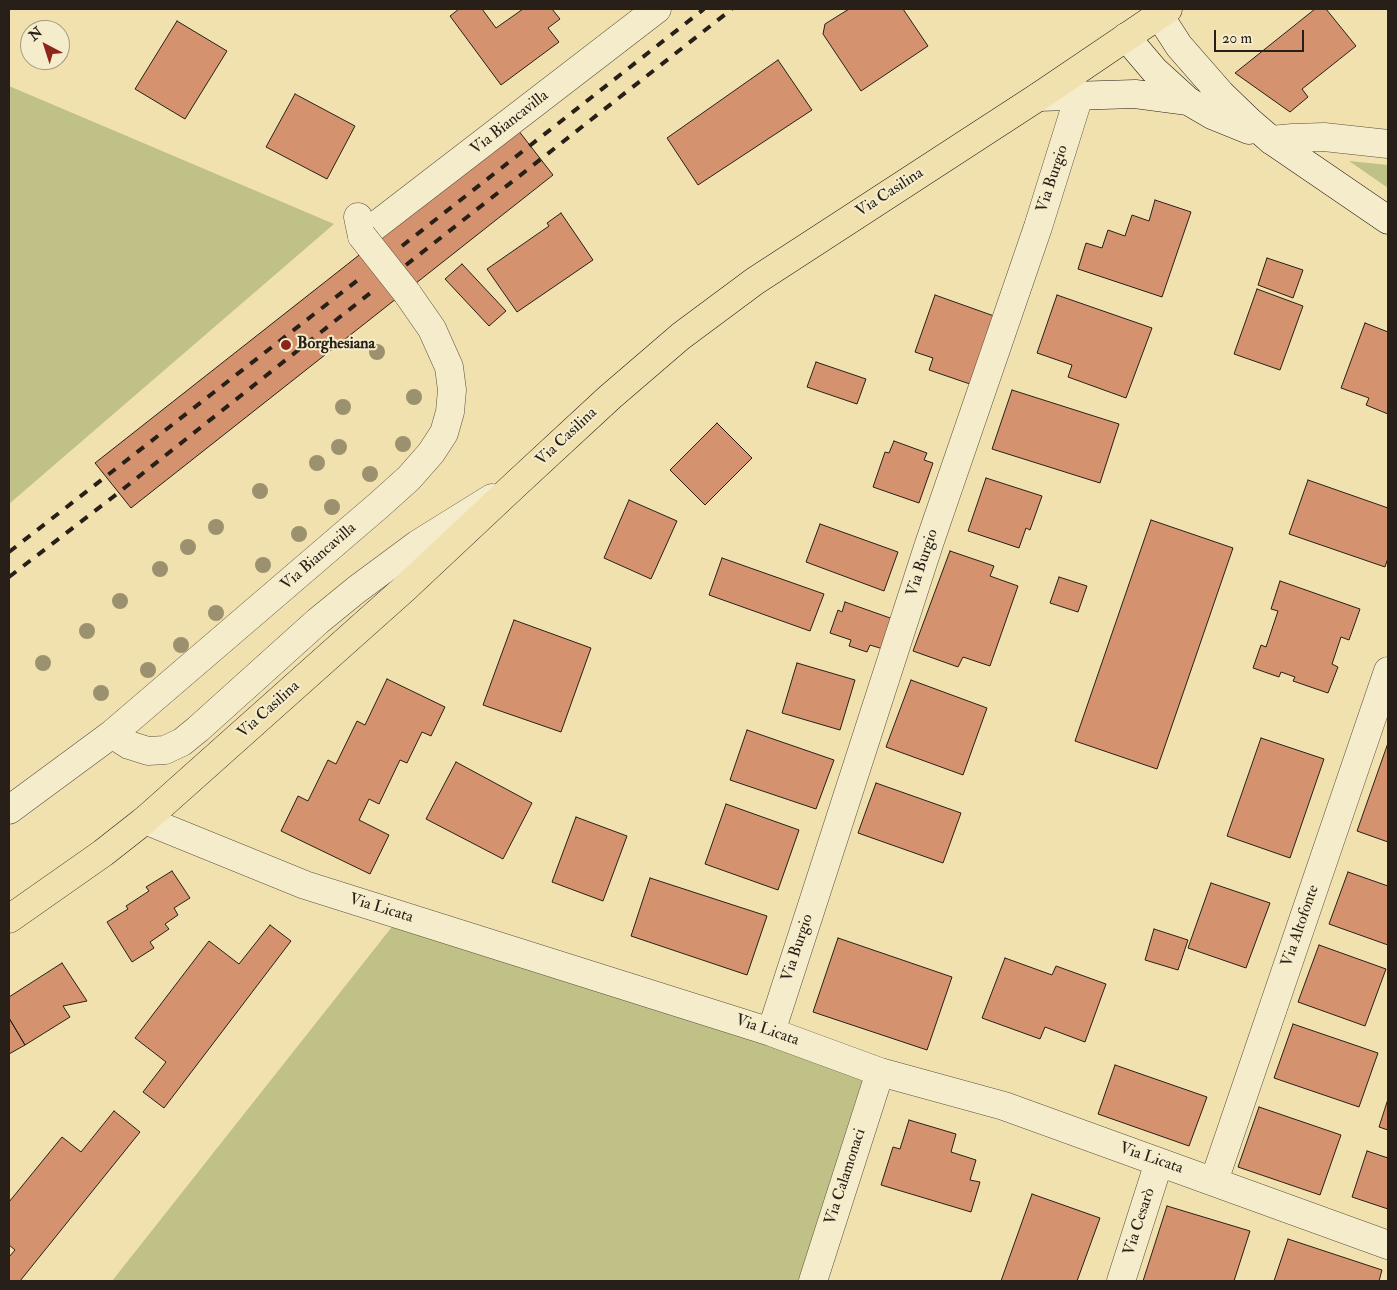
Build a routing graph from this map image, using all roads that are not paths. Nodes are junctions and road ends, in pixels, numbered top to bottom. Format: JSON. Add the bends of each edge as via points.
{"nodes":[{"id":1,"x":657,"y":9,"type":"edge"},
{"id":2,"x":1163,"y":12,"type":"edge"},
{"id":3,"x":1126,"y":37,"type":"junction"},
{"id":4,"x":1079,"y":96,"type":"junction"},
{"id":5,"x":1038,"y":97,"type":"junction"},
{"id":6,"x":1188,"y":101,"type":"junction"},
{"id":7,"x":1271,"y":140,"type":"junction"},
{"id":8,"x":1388,"y":144,"type":"edge"},
{"id":9,"x":1388,"y":220,"type":"edge"},
{"id":10,"x":517,"y":482,"type":"junction"},
{"id":11,"x":1388,"y":671,"type":"edge"},
{"id":12,"x":112,"y":734,"type":"junction"},
{"id":13,"x":9,"y":810,"type":"edge"},
{"id":14,"x":145,"y":820,"type":"junction"},
{"id":15,"x":9,"y":919,"type":"edge"},
{"id":16,"x":771,"y":1032,"type":"junction"},
{"id":17,"x":880,"y":1072,"type":"junction"},
{"id":18,"x":1159,"y":1162,"type":"junction"},
{"id":19,"x":1214,"y":1181,"type":"junction"},
{"id":20,"x":1388,"y":1245,"type":"edge"},
{"id":21,"x":813,"y":1281,"type":"edge"},
{"id":22,"x":1121,"y":1281,"type":"edge"}],
"edges":[{"from":1,"to":12,"type":"street","name":"Via Biancavilla","bridge":true,"via":[[360,227],[432,329],[449,367],[452,390],[444,433],[420,466],[379,506]]},
{"from":2,"to":3,"type":"main road","name":"Via Casilina"},
{"from":2,"to":7,"type":"street","via":[[1179,46],[1221,94]]},
{"from":3,"to":5,"type":"main road","name":"Via Casilina"},
{"from":3,"to":6,"type":"street","via":[[1150,66]]},
{"from":4,"to":5,"type":"street"},
{"from":4,"to":6,"type":"street","via":[[1134,94]]},
{"from":4,"to":16,"type":"street","name":"Via Burgio"},
{"from":5,"to":10,"type":"main road","name":"Via Casilina","via":[[722,304],[656,356]]},
{"from":6,"to":7,"type":"street"},
{"from":7,"to":8,"type":"street","via":[[1324,137]]},
{"from":7,"to":9,"type":"street"},
{"from":10,"to":12,"type":"street","via":[[418,544],[356,590],[182,742],[164,750],[148,750],[129,745]]},
{"from":10,"to":14,"type":"main road","name":"Via Casilina","via":[[404,589]]},
{"from":11,"to":19,"type":"street","name":"Via Altofonte"},
{"from":12,"to":13,"type":"street","name":"Via Biancavilla"},
{"from":14,"to":15,"type":"main road","name":"Via Casilina"},
{"from":14,"to":16,"type":"street","name":"Via Licata","via":[[305,885]]},
{"from":16,"to":17,"type":"street","name":"Via Licata"},
{"from":17,"to":18,"type":"street","name":"Via Licata","via":[[1004,1106]]},
{"from":17,"to":21,"type":"street","name":"Via Calamonaci"},
{"from":18,"to":19,"type":"street","name":"Via Licata"},
{"from":18,"to":22,"type":"street","name":"Via Cesarò"},
{"from":19,"to":20,"type":"street","name":"Via Licata"}]}
